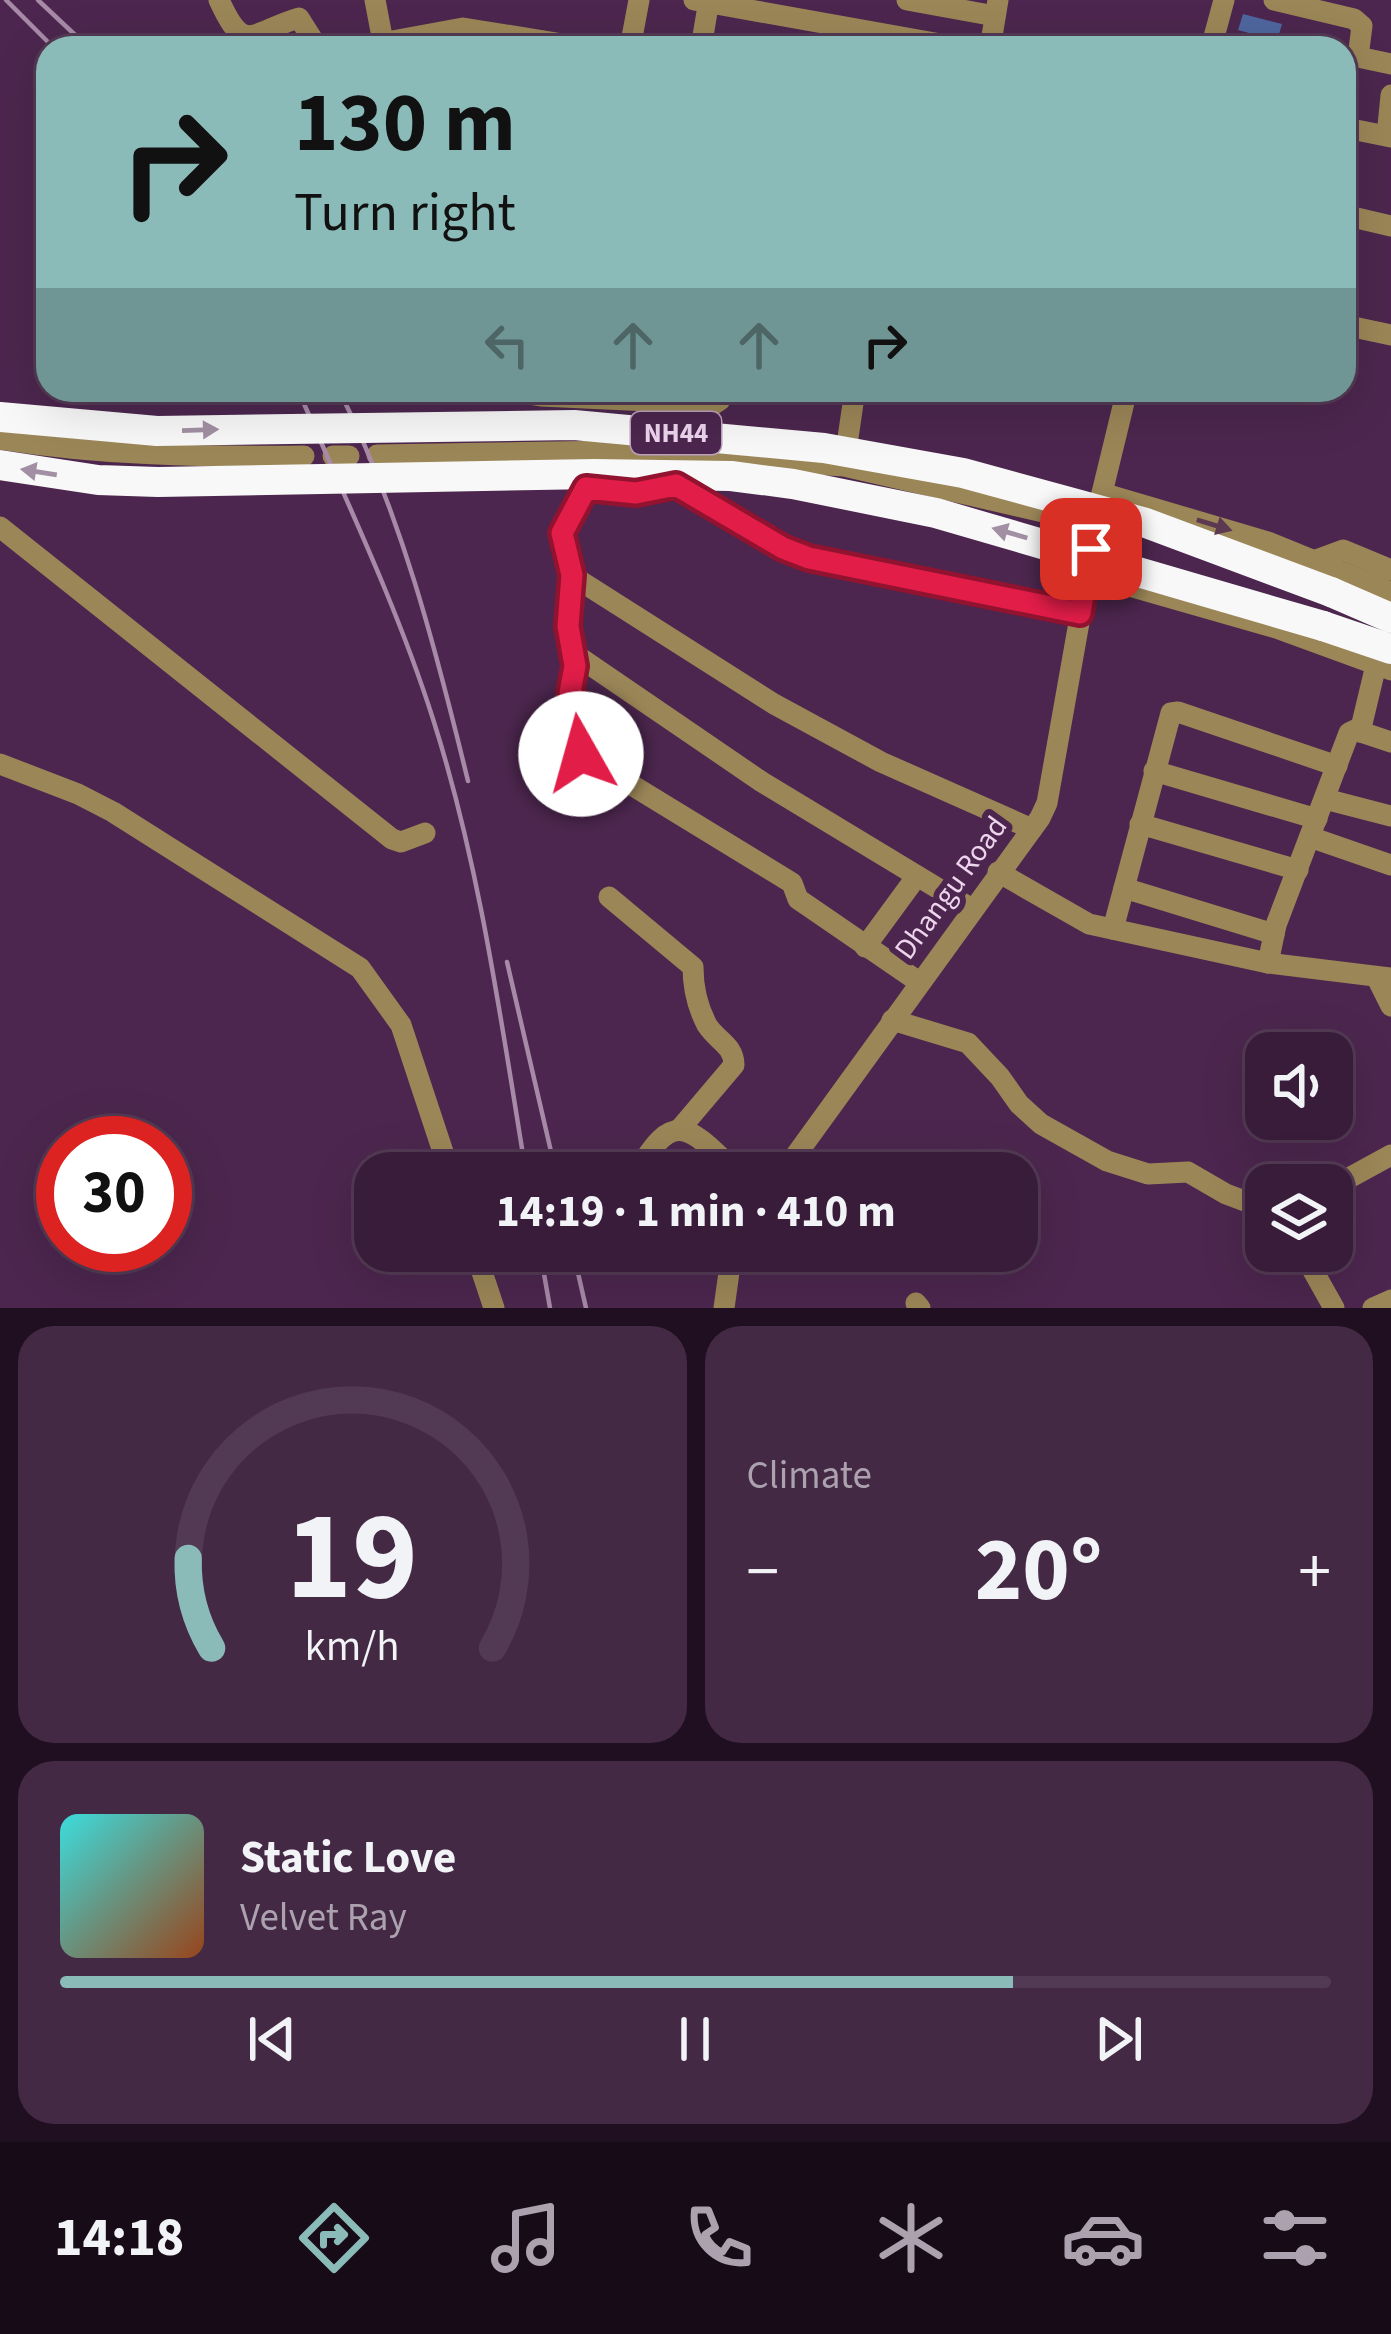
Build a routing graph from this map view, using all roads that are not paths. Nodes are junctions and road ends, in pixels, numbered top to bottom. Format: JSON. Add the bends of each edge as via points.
{"nodes":[{"id":1,"x":219,"y":0,"type":"edge"},
{"id":2,"x":375,"y":0,"type":"edge"},
{"id":3,"x":639,"y":0,"type":"edge"},
{"id":4,"x":1224,"y":0,"type":"edge"},
{"id":5,"x":1274,"y":0,"type":"edge"},
{"id":6,"x":704,"y":1,"type":"edge"},
{"id":7,"x":913,"y":2,"type":"edge"},
{"id":8,"x":997,"y":8,"type":"edge"},
{"id":9,"x":296,"y":9,"type":"edge"},
{"id":10,"x":311,"y":36,"type":"edge"},
{"id":11,"x":382,"y":36,"type":"edge"},
{"id":12,"x":453,"y":36,"type":"edge"},
{"id":13,"x":497,"y":36,"type":"edge"},
{"id":14,"x":632,"y":36,"type":"edge"},
{"id":15,"x":701,"y":36,"type":"edge"},
{"id":16,"x":874,"y":36,"type":"edge"},
{"id":17,"x":913,"y":36,"type":"edge"},
{"id":18,"x":1214,"y":36,"type":"edge"},
{"id":19,"x":1391,"y":64,"type":"edge"},
{"id":20,"x":1391,"y":95,"type":"edge"},
{"id":21,"x":1356,"y":130,"type":"edge"},
{"id":22,"x":1389,"y":137,"type":"edge"},
{"id":23,"x":1356,"y":218,"type":"edge"},
{"id":24,"x":1391,"y":226,"type":"edge"},
{"id":25,"x":1356,"y":328,"type":"edge"},
{"id":26,"x":1391,"y":335,"type":"edge"},
{"id":27,"x":671,"y":402,"type":"edge"},
{"id":28,"x":717,"y":402,"type":"edge"},
{"id":29,"x":853,"y":402,"type":"edge"},
{"id":30,"x":1124,"y":402,"type":"edge"},
{"id":31,"x":0,"y":417,"type":"edge"},
{"id":32,"x":0,"y":439,"type":"edge"},
{"id":33,"x":377,"y":455,"type":"dead end"},
{"id":34,"x":304,"y":456,"type":"dead end"},
{"id":35,"x":0,"y":466,"type":"edge"},
{"id":36,"x":844,"y":466,"type":"junction"},
{"id":37,"x":1102,"y":493,"type":"junction"},
{"id":38,"x":1096,"y":524,"type":"junction"},
{"id":39,"x":0,"y":527,"type":"edge"},
{"id":40,"x":1316,"y":560,"type":"junction"},
{"id":41,"x":1391,"y":570,"type":"edge"},
{"id":42,"x":1087,"y":574,"type":"junction"},
{"id":43,"x":572,"y":575,"type":"junction"},
{"id":44,"x":1391,"y":592,"type":"edge"},
{"id":45,"x":1080,"y":613,"type":"junction"},
{"id":46,"x":1391,"y":618,"type":"edge"},
{"id":47,"x":573,"y":653,"type":"junction"},
{"id":48,"x":1386,"y":661,"type":"edge"},
{"id":49,"x":1360,"y":731,"type":"junction"},
{"id":50,"x":1391,"y":742,"type":"edge"},
{"id":51,"x":0,"y":764,"type":"edge"},
{"id":52,"x":1337,"y":766,"type":"junction"},
{"id":53,"x":1154,"y":771,"type":"junction"},
{"id":54,"x":1391,"y":816,"type":"edge"},
{"id":55,"x":1317,"y":818,"type":"junction"},
{"id":56,"x":1140,"y":824,"type":"junction"},
{"id":57,"x":1032,"y":829,"type":"junction"},
{"id":58,"x":425,"y":833,"type":"dead end"},
{"id":59,"x":1391,"y":865,"type":"edge"},
{"id":60,"x":1298,"y":870,"type":"junction"},
{"id":61,"x":998,"y":872,"type":"junction"},
{"id":62,"x":917,"y":875,"type":"junction"},
{"id":63,"x":1124,"y":887,"type":"junction"},
{"id":64,"x":609,"y":897,"type":"dead end"},
{"id":65,"x":972,"y":909,"type":"junction"},
{"id":66,"x":1113,"y":929,"type":"junction"},
{"id":67,"x":1274,"y":934,"type":"junction"},
{"id":68,"x":865,"y":947,"type":"junction"},
{"id":69,"x":1268,"y":963,"type":"junction"},
{"id":70,"x":1384,"y":978,"type":"edge"},
{"id":71,"x":919,"y":982,"type":"junction"},
{"id":72,"x":1391,"y":1006,"type":"edge"},
{"id":73,"x":892,"y":1020,"type":"junction"},
{"id":74,"x":679,"y":1130,"type":"junction"},
{"id":75,"x":443,"y":1152,"type":"edge"},
{"id":76,"x":649,"y":1152,"type":"edge"},
{"id":77,"x":713,"y":1152,"type":"edge"},
{"id":78,"x":798,"y":1152,"type":"edge"},
{"id":79,"x":1391,"y":1155,"type":"edge"},
{"id":80,"x":1353,"y":1176,"type":"edge"},
{"id":81,"x":1245,"y":1201,"type":"edge"},
{"id":82,"x":483,"y":1272,"type":"edge"},
{"id":83,"x":729,"y":1272,"type":"edge"},
{"id":84,"x":1314,"y":1272,"type":"edge"},
{"id":85,"x":1391,"y":1300,"type":"edge"},
{"id":86,"x":494,"y":1308,"type":"edge"},
{"id":87,"x":724,"y":1308,"type":"edge"},
{"id":88,"x":1334,"y":1308,"type":"edge"},
{"id":89,"x":1373,"y":1308,"type":"edge"}],
"edges":[{"from":1,"to":9,"type":"street","via":[[241,35],[257,35]]},
{"from":2,"to":11,"type":"street"},
{"from":3,"to":14,"type":"street"},
{"from":4,"to":18,"type":"street"},
{"from":5,"to":19,"type":"street","via":[[1354,20],[1362,26],[1358,56]]},
{"from":6,"to":15,"type":"street"},
{"from":6,"to":16,"type":"street"},
{"from":7,"to":8,"type":"street"},
{"from":7,"to":17,"type":"street"},
{"from":9,"to":10,"type":"street"},
{"from":12,"to":13,"type":"street","via":[[475,28]]},
{"from":20,"to":22,"type":"street"},
{"from":21,"to":22,"type":"street"},
{"from":23,"to":24,"type":"street"},
{"from":25,"to":26,"type":"street"},
{"from":27,"to":28,"type":"street"},
{"from":29,"to":36,"type":"street"},
{"from":30,"to":37,"type":"street","name":"Dhangu Road"},
{"from":31,"to":46,"type":"highway","number":"NH44","one_way":true,"bridge":true,"via":[[157,431],[574,425],[824,448],[963,473],[1165,529]]},
{"from":32,"to":34,"type":"street","via":[[185,457]]},
{"from":33,"to":36,"type":"street","via":[[611,451]]},
{"from":48,"to":35,"type":"highway","number":"NH44","one_way":true,"bridge":true,"via":[[1323,626],[937,513],[794,484],[593,474],[158,482]]},
{"from":36,"to":38,"type":"street"},
{"from":37,"to":38,"type":"street","name":"Dhangu Road"},
{"from":37,"to":40,"type":"street","one_way":true},
{"from":38,"to":42,"type":"street","name":"Dhangu Road"},
{"from":39,"to":58,"type":"street","via":[[392,839]]},
{"from":40,"to":41,"type":"street","via":[[1343,550]]},
{"from":40,"to":44,"type":"street"},
{"from":42,"to":45,"type":"street","name":"Dhangu Road"},
{"from":42,"to":48,"type":"street"},
{"from":43,"to":45,"type":"street","via":[[562,533],[586,488],[636,493],[676,485],[809,558]]},
{"from":43,"to":47,"type":"street"},
{"from":43,"to":57,"type":"street","via":[[774,704]]},
{"from":45,"to":57,"type":"street","name":"Dhangu Road","via":[[1047,803]]},
{"from":47,"to":62,"type":"street"},
{"from":47,"to":68,"type":"street","via":[[570,693],[584,706],[583,755],[792,883],[798,899]]},
{"from":48,"to":49,"type":"street"},
{"from":49,"to":50,"type":"street"},
{"from":49,"to":52,"type":"street","via":[[1348,733]]},
{"from":51,"to":75,"type":"street","via":[[113,812],[360,968],[401,1025]]},
{"from":52,"to":53,"type":"street","via":[[1175,712]]},
{"from":52,"to":55,"type":"street"},
{"from":53,"to":55,"type":"street"},
{"from":53,"to":56,"type":"street"},
{"from":54,"to":55,"type":"street"},
{"from":55,"to":59,"type":"street"},
{"from":55,"to":60,"type":"street"},
{"from":56,"to":60,"type":"street"},
{"from":56,"to":63,"type":"street"},
{"from":57,"to":61,"type":"street","name":"Dhangu Road"},
{"from":60,"to":67,"type":"street"},
{"from":61,"to":65,"type":"street","name":"Dhangu Road"},
{"from":61,"to":66,"type":"street","via":[[1089,924]]},
{"from":62,"to":65,"type":"street"},
{"from":62,"to":68,"type":"street"},
{"from":63,"to":66,"type":"street"},
{"from":63,"to":67,"type":"street"},
{"from":64,"to":74,"type":"street","via":[[692,966],[705,1021],[734,1053],[734,1065]]},
{"from":65,"to":71,"type":"street","name":"Dhangu Road"},
{"from":66,"to":69,"type":"street"},
{"from":67,"to":69,"type":"street"},
{"from":68,"to":71,"type":"street"},
{"from":69,"to":70,"type":"street"},
{"from":70,"to":72,"type":"street"},
{"from":71,"to":73,"type":"street","name":"Dhangu Road"},
{"from":73,"to":78,"type":"street","name":"Dhangu Road"},
{"from":73,"to":81,"type":"street","via":[[968,1043],[1041,1124],[1107,1161],[1148,1174],[1189,1172]]},
{"from":74,"to":76,"type":"street"},
{"from":74,"to":77,"type":"street"},
{"from":79,"to":80,"type":"street"},
{"from":82,"to":86,"type":"street"},
{"from":83,"to":87,"type":"street"},
{"from":84,"to":88,"type":"street"},
{"from":85,"to":89,"type":"street"}]}
